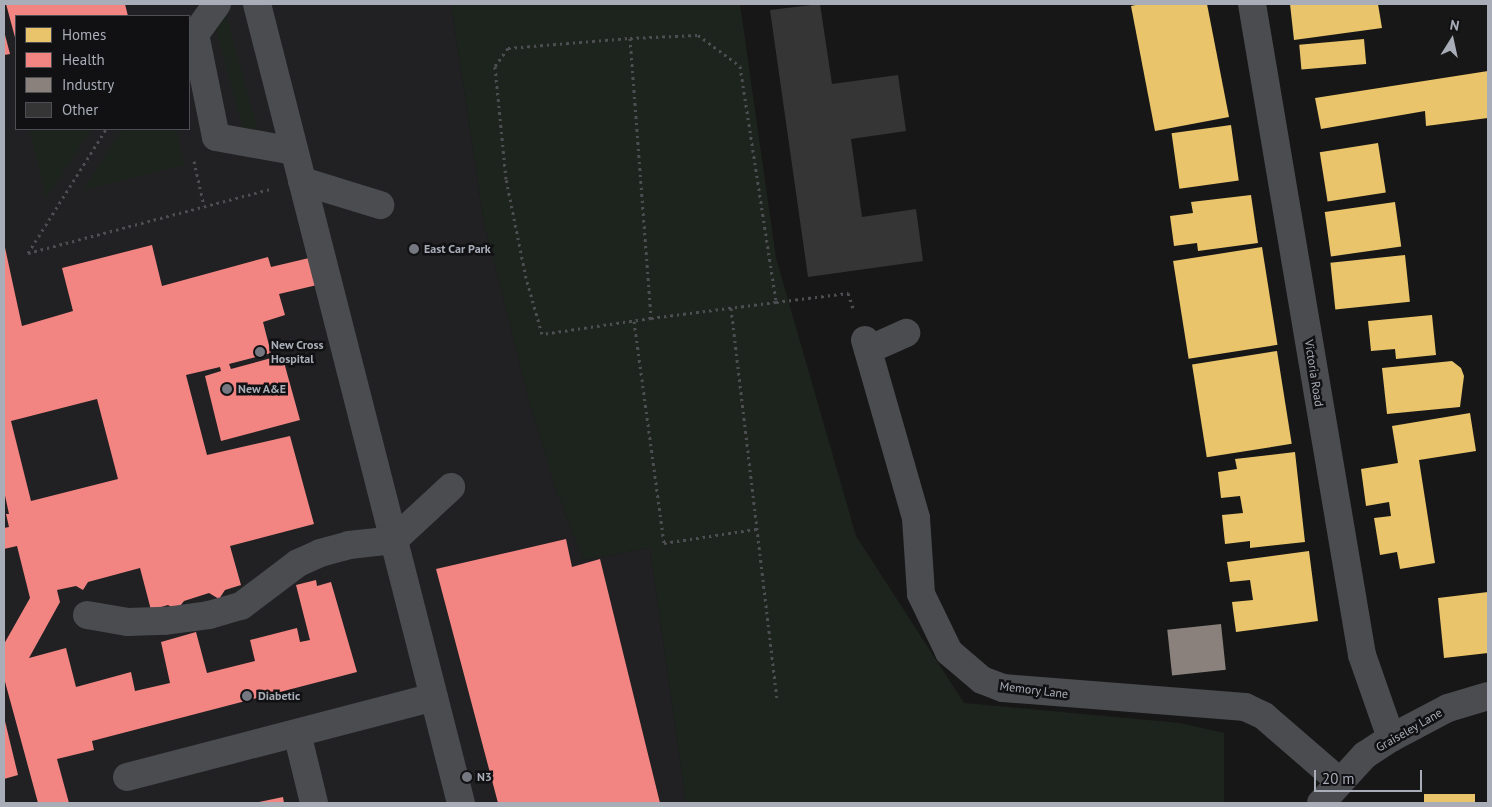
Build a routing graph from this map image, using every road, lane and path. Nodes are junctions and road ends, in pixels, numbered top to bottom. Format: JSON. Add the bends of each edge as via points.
{"nodes":[{"id":1,"x":217,"y":4,"type":"edge"},
{"id":2,"x":257,"y":4,"type":"edge"},
{"id":3,"x":1252,"y":4,"type":"edge"},
{"id":4,"x":630,"y":38,"type":"junction"},
{"id":5,"x":105,"y":130,"type":"edge"},
{"id":6,"x":294,"y":151,"type":"junction"},
{"id":7,"x":194,"y":158,"type":"dead end"},
{"id":8,"x":302,"y":180,"type":"junction"},
{"id":9,"x":380,"y":205,"type":"dead end"},
{"id":10,"x":204,"y":206,"type":"junction"},
{"id":11,"x":776,"y":302,"type":"junction"},
{"id":12,"x":731,"y":308,"type":"junction"},
{"id":13,"x":652,"y":318,"type":"junction"},
{"id":14,"x":634,"y":321,"type":"junction"},
{"id":15,"x":906,"y":333,"type":"dead end"},
{"id":16,"x":866,"y":345,"type":"junction"},
{"id":17,"x":452,"y":487,"type":"dead end"},
{"id":18,"x":756,"y":529,"type":"junction"},
{"id":19,"x":394,"y":540,"type":"junction"},
{"id":20,"x":87,"y":615,"type":"dead end"},
{"id":21,"x":1488,"y":696,"type":"edge"},
{"id":22,"x":434,"y":697,"type":"junction"},
{"id":23,"x":777,"y":697,"type":"dead end"},
{"id":24,"x":297,"y":733,"type":"junction"},
{"id":25,"x":1391,"y":738,"type":"junction"},
{"id":26,"x":127,"y":777,"type":"dead end"},
{"id":27,"x":1339,"y":781,"type":"junction"},
{"id":28,"x":314,"y":803,"type":"edge"},
{"id":29,"x":462,"y":803,"type":"edge"},
{"id":30,"x":1321,"y":803,"type":"edge"}],
"edges":[{"from":1,"to":6,"type":"street","via":[[195,34],[216,137]]},
{"from":2,"to":6,"type":"street"},
{"from":3,"to":25,"type":"street","name":"Victoria Road","via":[[1362,655]]},
{"from":4,"to":11,"type":"path","via":[[698,35],[740,66]]},
{"from":4,"to":13,"type":"path"},
{"from":4,"to":14,"type":"path","via":[[508,48],[495,66],[506,179],[526,278],[542,334]]},
{"from":5,"to":10,"type":"path","via":[[28,253]]},
{"from":6,"to":8,"type":"street"},
{"from":7,"to":10,"type":"path"},
{"from":8,"to":9,"type":"street"},
{"from":8,"to":10,"type":"path"},
{"from":8,"to":19,"type":"street"},
{"from":11,"to":12,"type":"path"},
{"from":11,"to":16,"type":"path","via":[[848,293]]},
{"from":12,"to":13,"type":"path"},
{"from":12,"to":18,"type":"path"},
{"from":13,"to":14,"type":"path"},
{"from":14,"to":18,"type":"path","via":[[664,544]]},
{"from":15,"to":16,"type":"street"},
{"from":16,"to":27,"type":"street","name":"Memory Lane","via":[[916,518],[921,594],[949,652],[982,680],[1003,688],[1245,707],[1264,716]]},
{"from":17,"to":19,"type":"street"},
{"from":18,"to":23,"type":"path"},
{"from":19,"to":20,"type":"street","via":[[349,545],[320,553],[298,563],[242,606],[209,615],[128,622]]},
{"from":19,"to":22,"type":"street"},
{"from":21,"to":25,"type":"street","name":"Graiseley Lane","via":[[1448,708]]},
{"from":22,"to":24,"type":"street"},
{"from":22,"to":29,"type":"street"},
{"from":24,"to":26,"type":"street"},
{"from":24,"to":28,"type":"street"},
{"from":25,"to":27,"type":"street","name":"Graiseley Lane","via":[[1365,755]]},
{"from":27,"to":30,"type":"street","name":"Graiseley Lane"}]}
